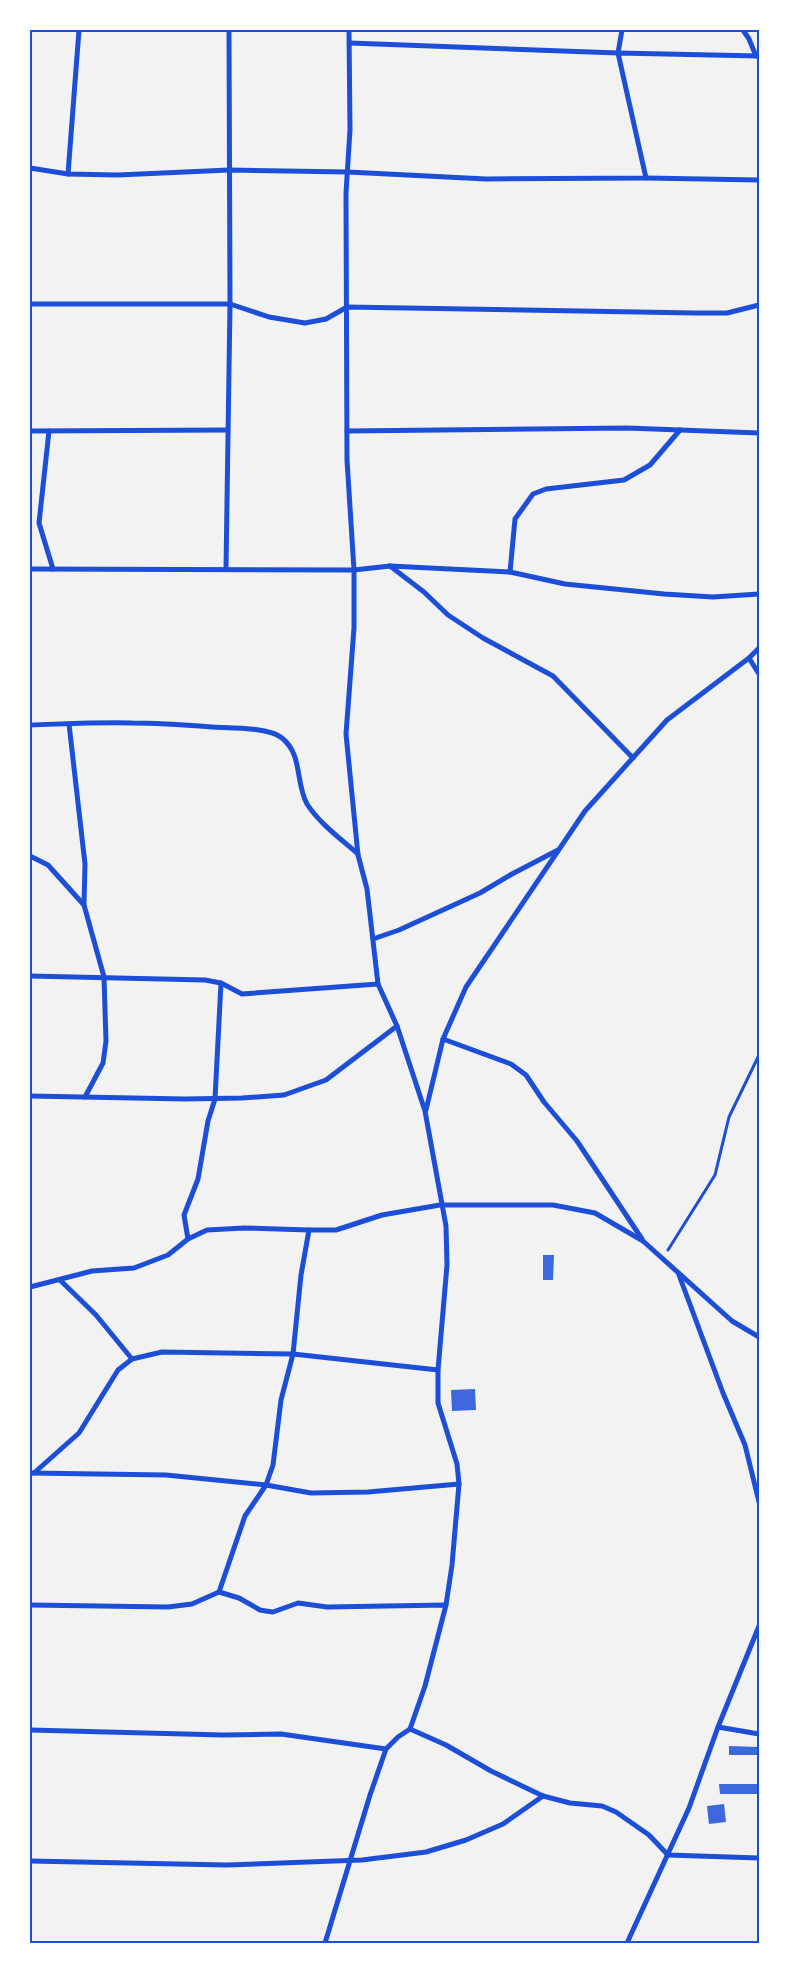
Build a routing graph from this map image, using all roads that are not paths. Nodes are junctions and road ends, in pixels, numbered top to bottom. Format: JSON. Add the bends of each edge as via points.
{"nodes":[{"id":1,"x":79,"y":30,"type":"edge"},
{"id":2,"x":229,"y":30,"type":"edge"},
{"id":3,"x":349,"y":30,"type":"edge"},
{"id":4,"x":622,"y":30,"type":"edge"},
{"id":5,"x":743,"y":30,"type":"edge"},
{"id":6,"x":350,"y":43,"type":"junction"},
{"id":7,"x":618,"y":53,"type":"junction"},
{"id":8,"x":758,"y":56,"type":"edge"},
{"id":9,"x":30,"y":168,"type":"edge"},
{"id":10,"x":229,"y":170,"type":"junction"},
{"id":11,"x":348,"y":172,"type":"junction"},
{"id":12,"x":68,"y":174,"type":"junction"},
{"id":13,"x":646,"y":178,"type":"junction"},
{"id":14,"x":759,"y":180,"type":"edge"},
{"id":15,"x":30,"y":304,"type":"edge"},
{"id":16,"x":230,"y":304,"type":"junction"},
{"id":17,"x":759,"y":305,"type":"edge"},
{"id":18,"x":347,"y":307,"type":"junction"},
{"id":19,"x":228,"y":430,"type":"junction"},
{"id":20,"x":680,"y":430,"type":"junction"},
{"id":21,"x":30,"y":431,"type":"edge"},
{"id":22,"x":49,"y":431,"type":"junction"},
{"id":23,"x":347,"y":431,"type":"junction"},
{"id":24,"x":759,"y":433,"type":"edge"},
{"id":25,"x":390,"y":566,"type":"junction"},
{"id":26,"x":30,"y":569,"type":"edge"},
{"id":27,"x":53,"y":569,"type":"junction"},
{"id":28,"x":226,"y":569,"type":"junction"},
{"id":29,"x":354,"y":570,"type":"junction"},
{"id":30,"x":510,"y":572,"type":"junction"},
{"id":31,"x":759,"y":594,"type":"edge"},
{"id":32,"x":759,"y":648,"type":"edge"},
{"id":33,"x":749,"y":658,"type":"junction"},
{"id":34,"x":759,"y":674,"type":"edge"},
{"id":35,"x":30,"y":724,"type":"edge"},
{"id":36,"x":69,"y":724,"type":"junction"},
{"id":37,"x":633,"y":758,"type":"junction"},
{"id":38,"x":559,"y":849,"type":"junction"},
{"id":39,"x":358,"y":855,"type":"junction"},
{"id":40,"x":30,"y":856,"type":"edge"},
{"id":41,"x":84,"y":905,"type":"junction"},
{"id":42,"x":373,"y":939,"type":"junction"},
{"id":43,"x":30,"y":976,"type":"edge"},
{"id":44,"x":104,"y":977,"type":"junction"},
{"id":45,"x":221,"y":983,"type":"junction"},
{"id":46,"x":378,"y":984,"type":"junction"},
{"id":47,"x":397,"y":1026,"type":"junction"},
{"id":48,"x":443,"y":1039,"type":"junction"},
{"id":49,"x":30,"y":1096,"type":"edge"},
{"id":50,"x":85,"y":1097,"type":"junction"},
{"id":51,"x":215,"y":1099,"type":"junction"},
{"id":52,"x":425,"y":1111,"type":"junction"},
{"id":53,"x":440,"y":1205,"type":"junction"},
{"id":54,"x":309,"y":1230,"type":"junction"},
{"id":55,"x":188,"y":1239,"type":"junction"},
{"id":56,"x":644,"y":1241,"type":"junction"},
{"id":57,"x":678,"y":1272,"type":"junction"},
{"id":58,"x":60,"y":1280,"type":"junction"},
{"id":59,"x":30,"y":1287,"type":"edge"},
{"id":60,"x":759,"y":1337,"type":"edge"},
{"id":61,"x":292,"y":1354,"type":"junction"},
{"id":62,"x":132,"y":1358,"type":"junction"},
{"id":63,"x":438,"y":1370,"type":"junction"},
{"id":64,"x":32,"y":1473,"type":"edge"},
{"id":65,"x":459,"y":1484,"type":"junction"},
{"id":66,"x":266,"y":1485,"type":"junction"},
{"id":67,"x":759,"y":1502,"type":"edge"},
{"id":68,"x":220,"y":1592,"type":"junction"},
{"id":69,"x":30,"y":1605,"type":"edge"},
{"id":70,"x":446,"y":1605,"type":"junction"},
{"id":71,"x":759,"y":1626,"type":"edge"},
{"id":72,"x":718,"y":1727,"type":"junction"},
{"id":73,"x":410,"y":1729,"type":"junction"},
{"id":74,"x":30,"y":1730,"type":"edge"},
{"id":75,"x":759,"y":1734,"type":"edge"},
{"id":76,"x":386,"y":1749,"type":"junction"},
{"id":77,"x":543,"y":1796,"type":"junction"},
{"id":78,"x":668,"y":1855,"type":"junction"},
{"id":79,"x":759,"y":1858,"type":"edge"},
{"id":80,"x":350,"y":1860,"type":"junction"},
{"id":81,"x":30,"y":1861,"type":"edge"},
{"id":82,"x":325,"y":1943,"type":"edge"},
{"id":83,"x":628,"y":1943,"type":"edge"}],
"edges":[{"from":1,"to":12,"type":"street"},
{"from":2,"to":10,"type":"street"},
{"from":3,"to":6,"type":"street"},
{"from":4,"to":7,"type":"street"},
{"from":5,"to":8,"type":"street"},
{"from":6,"to":7,"type":"street"},
{"from":6,"to":11,"type":"street"},
{"from":7,"to":8,"type":"street"},
{"from":7,"to":13,"type":"street"},
{"from":9,"to":12,"type":"street"},
{"from":10,"to":11,"type":"street"},
{"from":10,"to":12,"type":"street"},
{"from":10,"to":16,"type":"street"},
{"from":11,"to":13,"type":"street","via":[[486,179]]},
{"from":11,"to":18,"type":"street"},
{"from":13,"to":14,"type":"street"},
{"from":15,"to":16,"type":"street"},
{"from":16,"to":18,"type":"street","via":[[269,317],[305,323],[326,319]]},
{"from":16,"to":19,"type":"street"},
{"from":17,"to":18,"type":"street","via":[[727,313]]},
{"from":18,"to":23,"type":"street"},
{"from":19,"to":22,"type":"street"},
{"from":19,"to":28,"type":"street"},
{"from":20,"to":23,"type":"street"},
{"from":20,"to":24,"type":"street"},
{"from":20,"to":30,"type":"street","via":[[650,466],[624,480],[546,489],[533,494],[515,519]]},
{"from":21,"to":22,"type":"street"},
{"from":22,"to":27,"type":"street","via":[[39,523]]},
{"from":23,"to":29,"type":"street"},
{"from":25,"to":29,"type":"street"},
{"from":25,"to":30,"type":"street"},
{"from":25,"to":37,"type":"street","via":[[454,619],[553,676]]},
{"from":26,"to":27,"type":"street"},
{"from":27,"to":28,"type":"street"},
{"from":28,"to":29,"type":"street"},
{"from":29,"to":39,"type":"street","via":[[354,628],[346,734]]},
{"from":30,"to":31,"type":"street","via":[[564,584],[664,594],[713,597]]},
{"from":32,"to":33,"type":"street"},
{"from":33,"to":34,"type":"street"},
{"from":33,"to":37,"type":"street","via":[[667,720]]},
{"from":35,"to":36,"type":"street"},
{"from":36,"to":39,"type":"street","via":[[132,723],[233,728],[265,731],[281,737],[297,761],[299,781],[307,802],[319,819]]},
{"from":36,"to":41,"type":"street","via":[[85,864]]},
{"from":37,"to":38,"type":"street","via":[[585,811]]},
{"from":38,"to":42,"type":"street","via":[[480,893]]},
{"from":38,"to":48,"type":"street","via":[[466,987]]},
{"from":39,"to":42,"type":"street","via":[[367,889]]},
{"from":40,"to":41,"type":"street","via":[[48,865]]},
{"from":41,"to":44,"type":"street"},
{"from":42,"to":46,"type":"street"},
{"from":43,"to":44,"type":"street"},
{"from":44,"to":45,"type":"street"},
{"from":44,"to":50,"type":"street","via":[[106,1042],[103,1063]]},
{"from":45,"to":46,"type":"street","via":[[242,994]]},
{"from":45,"to":51,"type":"street"},
{"from":46,"to":47,"type":"street"},
{"from":47,"to":51,"type":"street","via":[[326,1080],[284,1095]]},
{"from":47,"to":52,"type":"street"},
{"from":48,"to":52,"type":"street"},
{"from":48,"to":56,"type":"street","via":[[512,1064],[526,1075],[577,1141]]},
{"from":49,"to":50,"type":"street"},
{"from":50,"to":51,"type":"street"},
{"from":51,"to":55,"type":"street","via":[[198,1179],[184,1215]]},
{"from":52,"to":53,"type":"street"},
{"from":53,"to":54,"type":"street","via":[[382,1215],[336,1230]]},
{"from":53,"to":56,"type":"street","via":[[553,1205],[595,1213]]},
{"from":53,"to":63,"type":"street","via":[[446,1226],[447,1265]]},
{"from":54,"to":55,"type":"street","via":[[207,1230]]},
{"from":54,"to":61,"type":"street"},
{"from":55,"to":58,"type":"street","via":[[168,1255],[134,1268],[92,1271]]},
{"from":56,"to":57,"type":"street"},
{"from":57,"to":60,"type":"street","via":[[732,1321]]},
{"from":57,"to":67,"type":"street","via":[[746,1445]]},
{"from":58,"to":59,"type":"street"},
{"from":58,"to":62,"type":"street","via":[[96,1315]]},
{"from":61,"to":62,"type":"street","via":[[162,1352]]},
{"from":61,"to":63,"type":"street"},
{"from":61,"to":66,"type":"street","via":[[281,1400],[273,1465]]},
{"from":62,"to":64,"type":"street","via":[[118,1370],[79,1433]]},
{"from":63,"to":65,"type":"street","via":[[438,1403],[457,1464]]},
{"from":64,"to":66,"type":"street","via":[[166,1475]]},
{"from":65,"to":66,"type":"street","via":[[311,1493]]},
{"from":65,"to":70,"type":"street"},
{"from":66,"to":68,"type":"street","via":[[245,1516]]},
{"from":68,"to":69,"type":"street","via":[[192,1604],[168,1607]]},
{"from":68,"to":70,"type":"street","via":[[260,1610],[273,1612],[298,1603],[328,1606]]},
{"from":70,"to":73,"type":"street","via":[[426,1686]]},
{"from":71,"to":72,"type":"street"},
{"from":72,"to":75,"type":"street"},
{"from":72,"to":78,"type":"street"},
{"from":73,"to":76,"type":"street"},
{"from":73,"to":77,"type":"street"},
{"from":74,"to":76,"type":"street","via":[[281,1734]]},
{"from":76,"to":80,"type":"street"},
{"from":77,"to":78,"type":"street","via":[[602,1806],[616,1812],[649,1835]]},
{"from":77,"to":80,"type":"street","via":[[503,1824],[466,1840],[426,1852]]},
{"from":78,"to":79,"type":"street"},
{"from":78,"to":83,"type":"street"},
{"from":80,"to":81,"type":"street","via":[[227,1865]]},
{"from":80,"to":82,"type":"street"}]}
